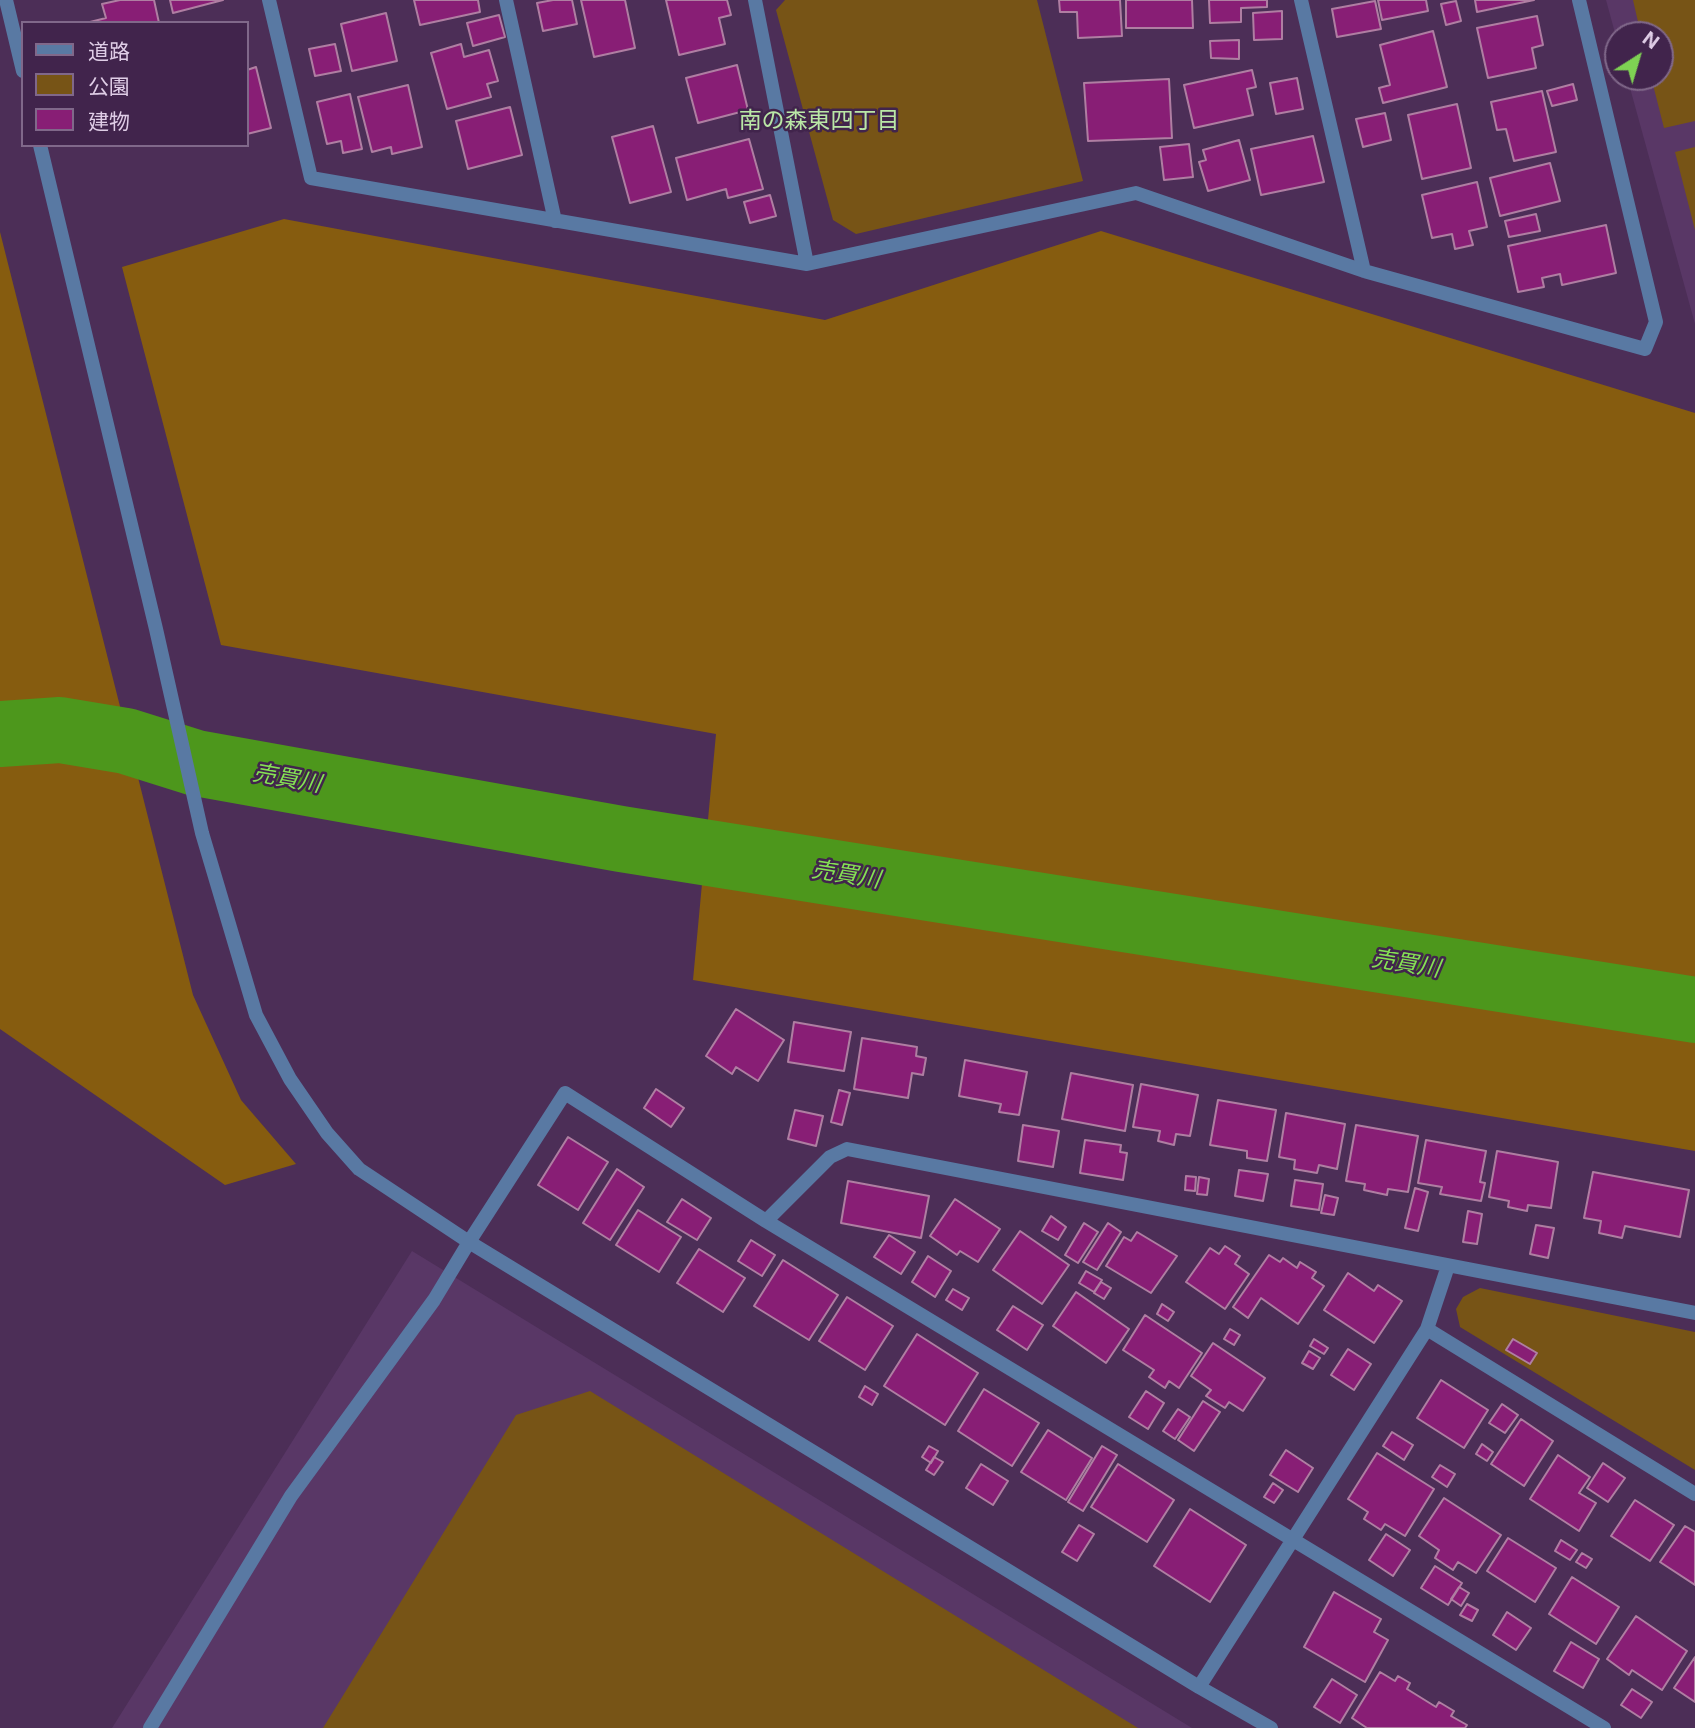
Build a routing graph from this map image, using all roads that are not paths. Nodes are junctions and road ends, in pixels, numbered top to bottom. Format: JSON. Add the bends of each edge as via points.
{"nodes":[{"id":1,"x":6,"y":0,"type":"edge"},
{"id":2,"x":269,"y":0,"type":"edge"},
{"id":3,"x":506,"y":0,"type":"edge"},
{"id":4,"x":755,"y":0,"type":"edge"},
{"id":5,"x":1301,"y":0,"type":"edge"},
{"id":6,"x":1579,"y":0,"type":"edge"},
{"id":7,"x":21,"y":63,"type":"edge"},
{"id":8,"x":40,"y":147,"type":"edge"},
{"id":9,"x":555,"y":220,"type":"junction"},
{"id":10,"x":807,"y":264,"type":"junction"},
{"id":11,"x":1364,"y":271,"type":"junction"},
{"id":12,"x":766,"y":1220,"type":"junction"},
{"id":13,"x":469,"y":1242,"type":"junction"},
{"id":14,"x":1448,"y":1266,"type":"junction"},
{"id":15,"x":1695,"y":1313,"type":"edge"},
{"id":16,"x":1427,"y":1329,"type":"junction"},
{"id":17,"x":1695,"y":1494,"type":"edge"},
{"id":18,"x":1293,"y":1541,"type":"junction"},
{"id":19,"x":1199,"y":1687,"type":"junction"},
{"id":20,"x":1254,"y":1724,"type":"edge"},
{"id":21,"x":150,"y":1728,"type":"edge"},
{"id":22,"x":1271,"y":1728,"type":"edge"},
{"id":23,"x":1604,"y":1728,"type":"edge"}],
"edges":[{"from":1,"to":7,"type":"street"},
{"from":2,"to":9,"type":"street","via":[[311,178]]},
{"from":3,"to":9,"type":"street"},
{"from":4,"to":10,"type":"street"},
{"from":5,"to":11,"type":"street"},
{"from":6,"to":11,"type":"street","via":[[1656,322],[1645,349]]},
{"from":8,"to":13,"type":"street","via":[[202,833],[256,1015],[290,1079],[359,1169]]},
{"from":9,"to":10,"type":"street"},
{"from":10,"to":11,"type":"street","via":[[1136,194]]},
{"from":12,"to":13,"type":"street","via":[[565,1093]]},
{"from":12,"to":14,"type":"street","via":[[830,1157],[847,1149]]},
{"from":12,"to":18,"type":"street"},
{"from":13,"to":19,"type":"street"},
{"from":13,"to":21,"type":"street","via":[[434,1300],[291,1496]]},
{"from":14,"to":15,"type":"street"},
{"from":14,"to":16,"type":"street"},
{"from":16,"to":17,"type":"street"},
{"from":16,"to":18,"type":"street"},
{"from":18,"to":19,"type":"street"},
{"from":18,"to":23,"type":"street"},
{"from":19,"to":20,"type":"street"},
{"from":20,"to":22,"type":"street"}]}
